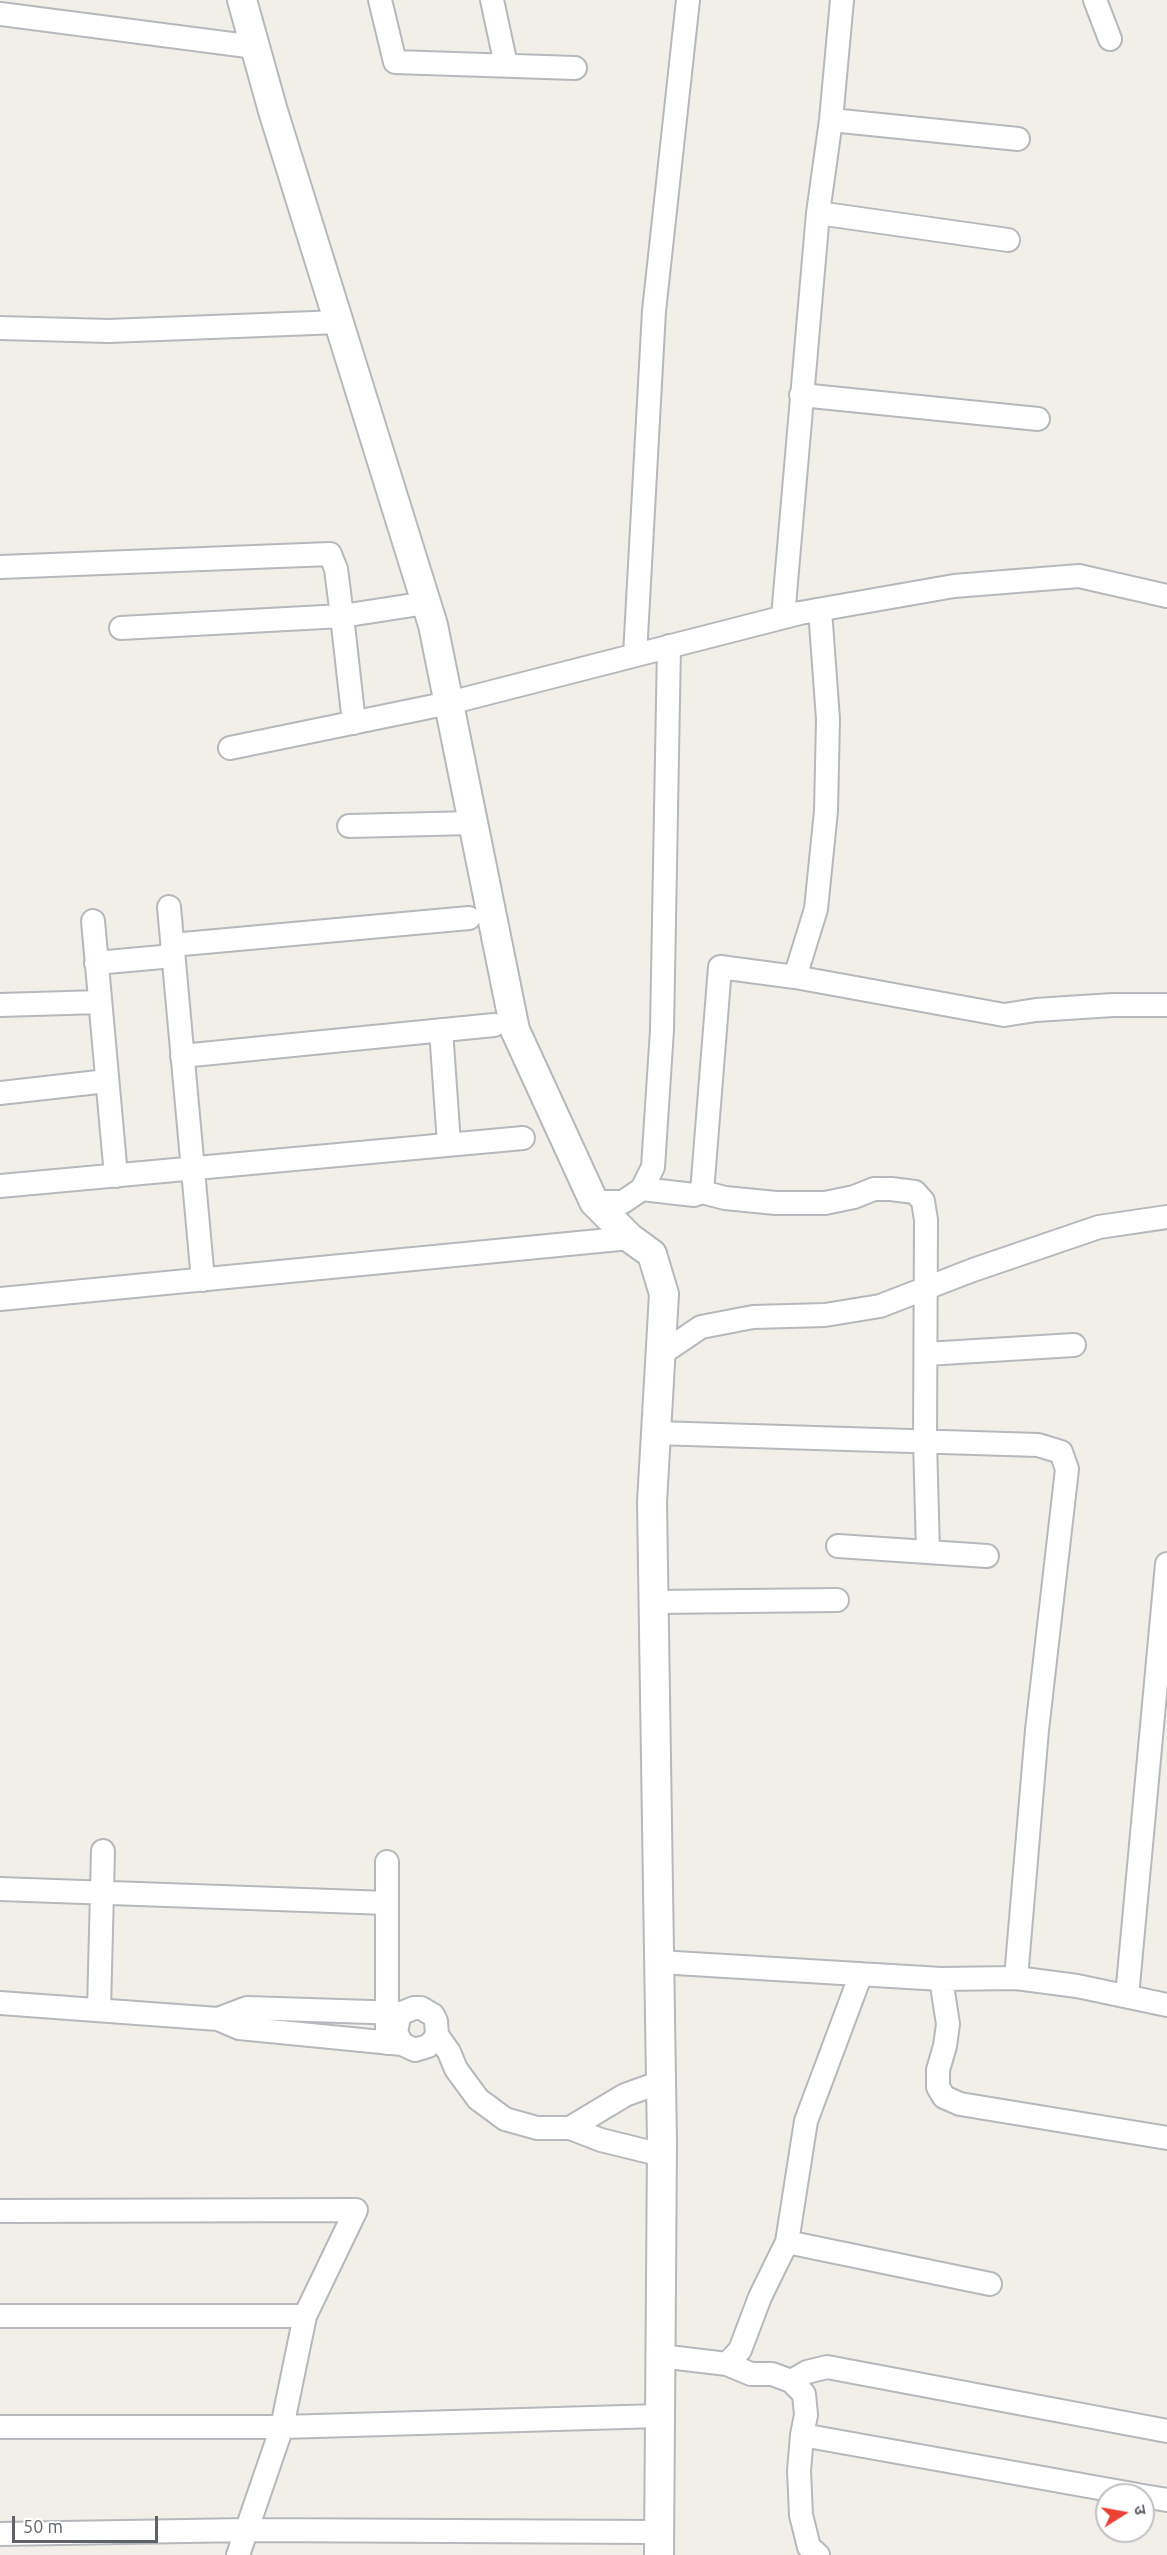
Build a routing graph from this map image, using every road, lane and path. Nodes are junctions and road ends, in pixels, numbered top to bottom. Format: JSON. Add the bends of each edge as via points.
{"nodes":[{"id":1,"x":242,"y":0,"type":"edge"},
{"id":2,"x":380,"y":0,"type":"edge"},
{"id":3,"x":492,"y":0,"type":"edge"},
{"id":4,"x":688,"y":0,"type":"edge"},
{"id":5,"x":842,"y":0,"type":"edge"},
{"id":6,"x":1095,"y":0,"type":"edge"},
{"id":7,"x":0,"y":14,"type":"edge"},
{"id":8,"x":1110,"y":39,"type":"dead end"},
{"id":9,"x":255,"y":47,"type":"junction"},
{"id":10,"x":506,"y":65,"type":"junction"},
{"id":11,"x":576,"y":68,"type":"dead end"},
{"id":12,"x":831,"y":120,"type":"junction"},
{"id":13,"x":1018,"y":139,"type":"dead end"},
{"id":14,"x":818,"y":213,"type":"junction"},
{"id":15,"x":1008,"y":240,"type":"dead end"},
{"id":16,"x":339,"y":322,"type":"junction"},
{"id":17,"x":0,"y":328,"type":"edge"},
{"id":18,"x":801,"y":395,"type":"junction"},
{"id":19,"x":1038,"y":419,"type":"dead end"},
{"id":20,"x":0,"y":567,"type":"edge"},
{"id":21,"x":1167,"y":596,"type":"edge"},
{"id":22,"x":426,"y":603,"type":"junction"},
{"id":23,"x":820,"y":610,"type":"junction"},
{"id":24,"x":342,"y":616,"type":"junction"},
{"id":25,"x":783,"y":617,"type":"junction"},
{"id":26,"x":121,"y":628,"type":"dead end"},
{"id":27,"x":669,"y":646,"type":"junction"},
{"id":28,"x":635,"y":655,"type":"junction"},
{"id":29,"x":449,"y":703,"type":"junction"},
{"id":30,"x":354,"y":723,"type":"junction"},
{"id":31,"x":230,"y":748,"type":"dead end"},
{"id":32,"x":473,"y":823,"type":"junction"},
{"id":33,"x":349,"y":826,"type":"dead end"},
{"id":34,"x":169,"y":907,"type":"dead end"},
{"id":35,"x":469,"y":918,"type":"dead end"},
{"id":36,"x":93,"y":921,"type":"dead end"},
{"id":37,"x":173,"y":950,"type":"junction"},
{"id":38,"x":96,"y":963,"type":"junction"},
{"id":39,"x":795,"y":978,"type":"junction"},
{"id":40,"x":100,"y":1002,"type":"junction"},
{"id":41,"x":0,"y":1005,"type":"edge"},
{"id":42,"x":1167,"y":1005,"type":"edge"},
{"id":43,"x":494,"y":1025,"type":"dead end"},
{"id":44,"x":441,"y":1030,"type":"junction"},
{"id":45,"x":182,"y":1056,"type":"junction"},
{"id":46,"x":107,"y":1081,"type":"junction"},
{"id":47,"x":0,"y":1093,"type":"edge"},
{"id":48,"x":523,"y":1137,"type":"dead end"},
{"id":49,"x":449,"y":1144,"type":"junction"},
{"id":50,"x":192,"y":1169,"type":"junction"},
{"id":51,"x":117,"y":1176,"type":"junction"},
{"id":52,"x":0,"y":1186,"type":"edge"},
{"id":53,"x":642,"y":1189,"type":"junction"},
{"id":54,"x":702,"y":1192,"type":"junction"},
{"id":55,"x":594,"y":1202,"type":"junction"},
{"id":56,"x":1167,"y":1217,"type":"edge"},
{"id":57,"x":630,"y":1238,"type":"junction"},
{"id":58,"x":203,"y":1280,"type":"junction"},
{"id":59,"x":927,"y":1288,"type":"junction"},
{"id":60,"x":0,"y":1299,"type":"edge"},
{"id":61,"x":1074,"y":1345,"type":"dead end"},
{"id":62,"x":661,"y":1354,"type":"junction"},
{"id":63,"x":926,"y":1354,"type":"junction"},
{"id":64,"x":656,"y":1433,"type":"junction"},
{"id":65,"x":925,"y":1440,"type":"junction"},
{"id":66,"x":838,"y":1546,"type":"dead end"},
{"id":67,"x":928,"y":1552,"type":"junction"},
{"id":68,"x":987,"y":1556,"type":"dead end"},
{"id":69,"x":1167,"y":1564,"type":"edge"},
{"id":70,"x":837,"y":1600,"type":"dead end"},
{"id":71,"x":654,"y":1602,"type":"junction"},
{"id":72,"x":103,"y":1851,"type":"dead end"},
{"id":73,"x":387,"y":1862,"type":"dead end"},
{"id":74,"x":0,"y":1889,"type":"edge"},
{"id":75,"x":102,"y":1892,"type":"junction"},
{"id":76,"x":387,"y":1903,"type":"junction"},
{"id":77,"x":659,"y":1962,"type":"junction"},
{"id":78,"x":861,"y":1974,"type":"junction"},
{"id":79,"x":1016,"y":1978,"type":"junction"},
{"id":80,"x":942,"y":1979,"type":"junction"},
{"id":81,"x":1127,"y":1996,"type":"junction"},
{"id":82,"x":0,"y":2003,"type":"edge"},
{"id":83,"x":1167,"y":2005,"type":"edge"},
{"id":84,"x":99,"y":2010,"type":"junction"},
{"id":85,"x":395,"y":2013,"type":"junction"},
{"id":86,"x":218,"y":2019,"type":"junction"},
{"id":87,"x":437,"y":2035,"type":"junction"},
{"id":88,"x":394,"y":2044,"type":"junction"},
{"id":89,"x":661,"y":2082,"type":"junction"},
{"id":90,"x":570,"y":2127,"type":"junction"},
{"id":91,"x":1167,"y":2138,"type":"edge"},
{"id":92,"x":662,"y":2155,"type":"junction"},
{"id":93,"x":0,"y":2211,"type":"edge"},
{"id":94,"x":787,"y":2242,"type":"junction"},
{"id":95,"x":990,"y":2284,"type":"dead end"},
{"id":96,"x":0,"y":2316,"type":"edge"},
{"id":97,"x":305,"y":2316,"type":"junction"},
{"id":98,"x":660,"y":2356,"type":"junction"},
{"id":99,"x":727,"y":2364,"type":"junction"},
{"id":100,"x":790,"y":2380,"type":"junction"},
{"id":101,"x":660,"y":2416,"type":"junction"},
{"id":102,"x":0,"y":2427,"type":"edge"},
{"id":103,"x":282,"y":2427,"type":"junction"},
{"id":104,"x":1167,"y":2431,"type":"edge"},
{"id":105,"x":802,"y":2435,"type":"junction"},
{"id":106,"x":1095,"y":2487,"type":"edge"},
{"id":107,"x":247,"y":2530,"type":"junction"},
{"id":108,"x":0,"y":2534,"type":"edge"},
{"id":109,"x":659,"y":2543,"type":"edge"},
{"id":110,"x":238,"y":2555,"type":"edge"},
{"id":111,"x":818,"y":2555,"type":"edge"}],
"edges":[{"from":1,"to":9,"type":"street"},
{"from":2,"to":10,"type":"street","via":[[395,62]]},
{"from":3,"to":10,"type":"street"},
{"from":4,"to":28,"type":"street","via":[[654,311]]},
{"from":5,"to":12,"type":"street"},
{"from":6,"to":8,"type":"street"},
{"from":7,"to":9,"type":"street"},
{"from":9,"to":16,"type":"street"},
{"from":10,"to":11,"type":"street"},
{"from":12,"to":13,"type":"street"},
{"from":12,"to":14,"type":"street"},
{"from":14,"to":15,"type":"street"},
{"from":14,"to":18,"type":"street"},
{"from":16,"to":17,"type":"street","via":[[109,331]]},
{"from":16,"to":22,"type":"street"},
{"from":18,"to":19,"type":"street"},
{"from":18,"to":25,"type":"street"},
{"from":20,"to":24,"type":"street","via":[[330,554],[336,569]]},
{"from":21,"to":23,"type":"street","via":[[1079,576],[954,586]]},
{"from":22,"to":24,"type":"street"},
{"from":22,"to":29,"type":"street"},
{"from":23,"to":25,"type":"street"},
{"from":23,"to":39,"type":"street","via":[[828,719],[826,811],[816,909]]},
{"from":24,"to":26,"type":"street"},
{"from":24,"to":30,"type":"street"},
{"from":25,"to":27,"type":"street"},
{"from":27,"to":28,"type":"street"},
{"from":27,"to":53,"type":"street","via":[[662,1030],[653,1167]]},
{"from":28,"to":29,"type":"street"},
{"from":29,"to":30,"type":"street"},
{"from":29,"to":32,"type":"street"},
{"from":30,"to":31,"type":"street"},
{"from":32,"to":33,"type":"street"},
{"from":32,"to":55,"type":"street","via":[[515,1030]]},
{"from":34,"to":37,"type":"street"},
{"from":35,"to":37,"type":"street"},
{"from":36,"to":38,"type":"street"},
{"from":37,"to":38,"type":"street"},
{"from":37,"to":45,"type":"street"},
{"from":38,"to":40,"type":"street"},
{"from":39,"to":42,"type":"street","via":[[1004,1015],[1113,1005]]},
{"from":39,"to":54,"type":"street","via":[[720,967]]},
{"from":40,"to":41,"type":"street"},
{"from":40,"to":46,"type":"street"},
{"from":43,"to":44,"type":"street"},
{"from":44,"to":45,"type":"street"},
{"from":44,"to":49,"type":"street"},
{"from":45,"to":50,"type":"street"},
{"from":46,"to":47,"type":"street"},
{"from":46,"to":51,"type":"street"},
{"from":48,"to":49,"type":"street"},
{"from":49,"to":50,"type":"street"},
{"from":50,"to":51,"type":"street"},
{"from":50,"to":58,"type":"street"},
{"from":51,"to":52,"type":"street"},
{"from":53,"to":54,"type":"street","via":[[694,1195]]},
{"from":53,"to":55,"type":"street","via":[[623,1202]]},
{"from":54,"to":59,"type":"street","via":[[776,1203],[825,1203],[874,1189],[915,1192],[923,1202],[927,1220]]},
{"from":55,"to":57,"type":"street"},
{"from":56,"to":59,"type":"street","via":[[1099,1227]]},
{"from":57,"to":58,"type":"street"},
{"from":57,"to":62,"type":"street","via":[[652,1254],[664,1294]]},
{"from":58,"to":60,"type":"street"},
{"from":59,"to":62,"type":"street","via":[[880,1306],[825,1315],[753,1317],[701,1327]]},
{"from":59,"to":63,"type":"street"},
{"from":61,"to":63,"type":"street"},
{"from":62,"to":64,"type":"street"},
{"from":63,"to":65,"type":"street"},
{"from":64,"to":65,"type":"street"},
{"from":64,"to":71,"type":"street","via":[[652,1502]]},
{"from":65,"to":67,"type":"street"},
{"from":65,"to":79,"type":"street","via":[[1038,1445],[1061,1452],[1067,1469],[1037,1730]]},
{"from":66,"to":67,"type":"street"},
{"from":67,"to":68,"type":"street"},
{"from":69,"to":81,"type":"street"},
{"from":70,"to":71,"type":"street"},
{"from":71,"to":77,"type":"street"},
{"from":72,"to":75,"type":"street"},
{"from":73,"to":76,"type":"street"},
{"from":74,"to":75,"type":"street"},
{"from":75,"to":76,"type":"street"},
{"from":75,"to":84,"type":"street"},
{"from":76,"to":85,"type":"street"},
{"from":77,"to":78,"type":"street"},
{"from":77,"to":89,"type":"street"},
{"from":78,"to":80,"type":"street"},
{"from":78,"to":94,"type":"street","via":[[806,2121]]},
{"from":79,"to":80,"type":"street"},
{"from":79,"to":81,"type":"street"},
{"from":80,"to":91,"type":"street","via":[[948,2024],[938,2087],[944,2097],[960,2104]]},
{"from":81,"to":83,"type":"street"},
{"from":82,"to":84,"type":"street"},
{"from":84,"to":86,"type":"street"},
{"from":85,"to":86,"type":"street","via":[[247,2008]]},
{"from":85,"to":87,"type":"street","via":[[414,2008],[427,2010],[436,2021]]},
{"from":85,"to":88,"type":"street"},
{"from":86,"to":88,"type":"street","via":[[239,2028]]},
{"from":87,"to":88,"type":"street","via":[[422,2049]]},
{"from":87,"to":90,"type":"street","via":[[478,2099],[505,2119],[537,2128]]},
{"from":89,"to":90,"type":"street","via":[[625,2095]]},
{"from":89,"to":92,"type":"street"},
{"from":90,"to":92,"type":"street","via":[[601,2140]]},
{"from":92,"to":98,"type":"street"},
{"from":93,"to":97,"type":"street","via":[[356,2210]]},
{"from":94,"to":95,"type":"street"},
{"from":94,"to":99,"type":"street","via":[[740,2350]]},
{"from":96,"to":97,"type":"street"},
{"from":97,"to":103,"type":"street"},
{"from":98,"to":99,"type":"street"},
{"from":98,"to":101,"type":"street"},
{"from":99,"to":100,"type":"street","via":[[751,2374],[772,2374]]},
{"from":100,"to":104,"type":"street","via":[[827,2367]]},
{"from":100,"to":105,"type":"street","via":[[804,2394],[806,2415]]},
{"from":101,"to":103,"type":"street"},
{"from":101,"to":109,"type":"street"},
{"from":102,"to":103,"type":"street"},
{"from":103,"to":107,"type":"street"},
{"from":105,"to":106,"type":"street"},
{"from":105,"to":111,"type":"street","via":[[801,2515],[809,2547]]},
{"from":107,"to":108,"type":"street"},
{"from":107,"to":109,"type":"street"},
{"from":107,"to":110,"type":"street"}]}
